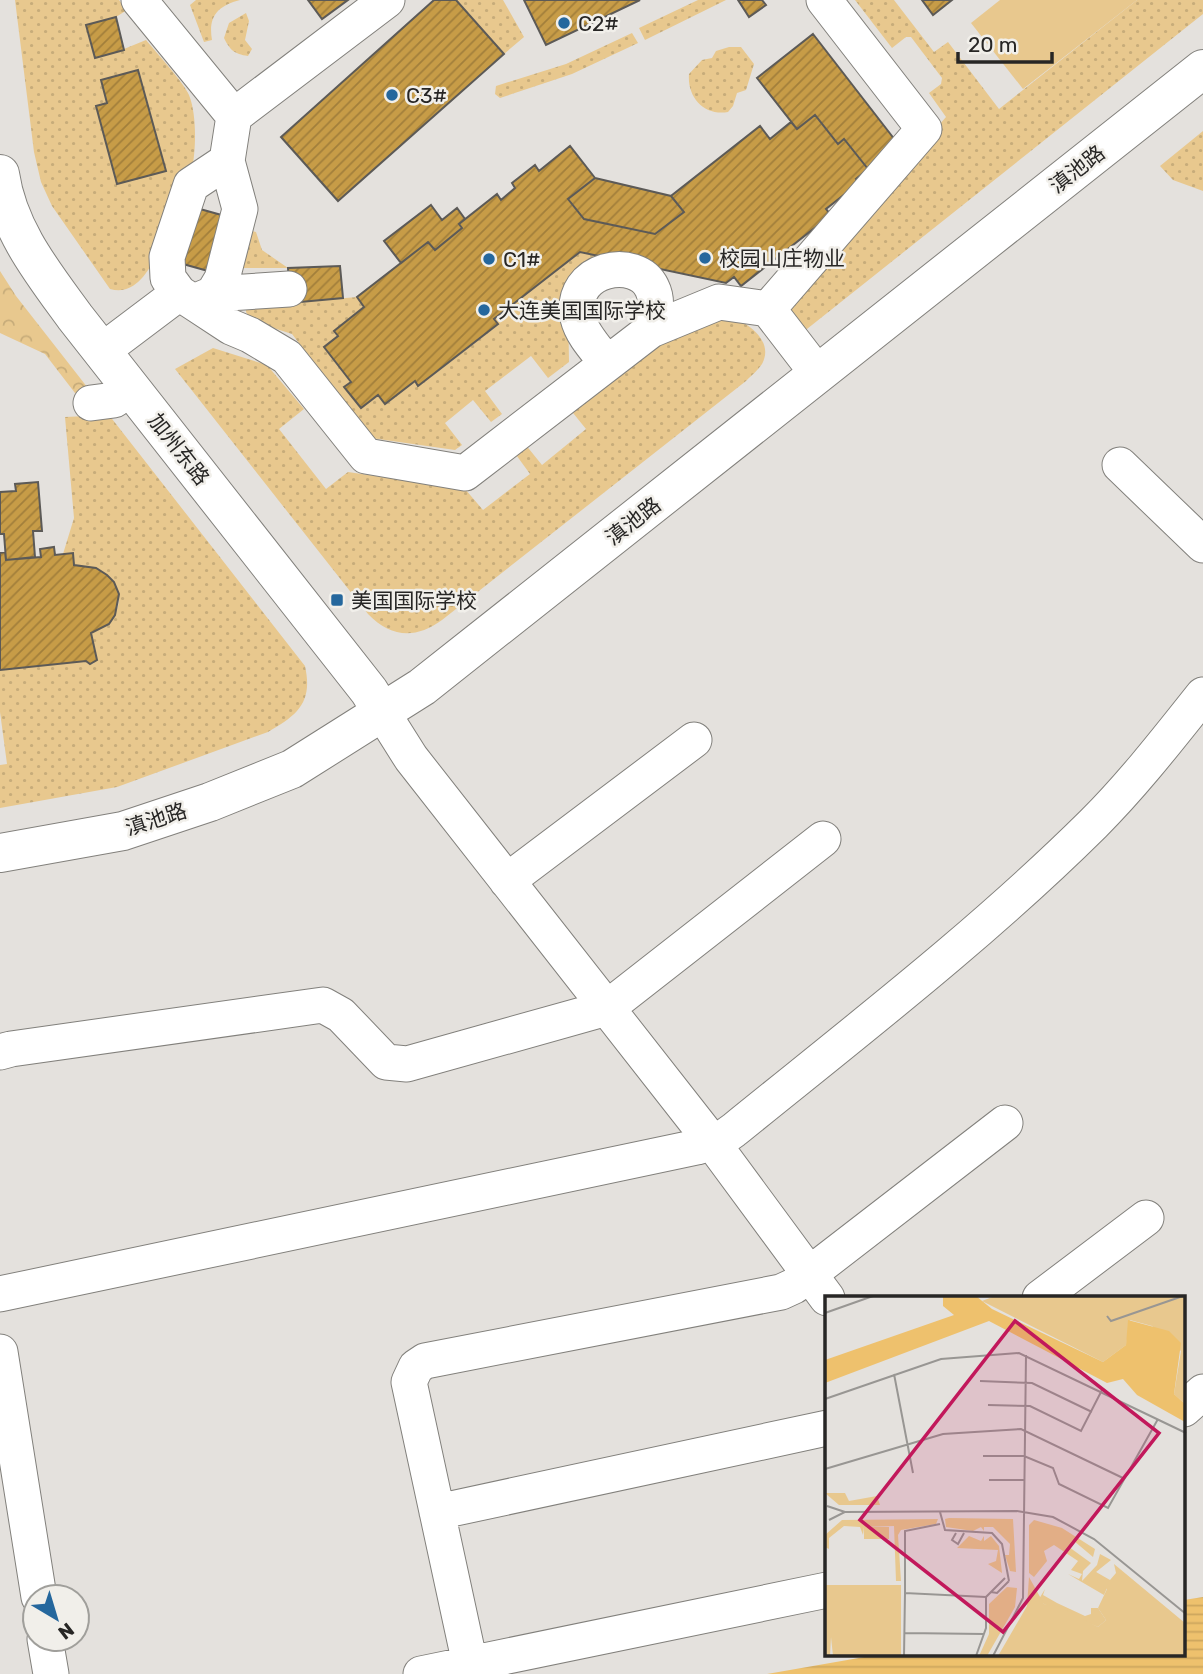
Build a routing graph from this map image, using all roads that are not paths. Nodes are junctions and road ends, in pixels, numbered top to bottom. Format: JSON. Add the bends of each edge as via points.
{"nodes":[{"id":1,"x":139,"y":0,"type":"edge"},
{"id":2,"x":387,"y":0,"type":"edge"},
{"id":3,"x":824,"y":0,"type":"edge"},
{"id":4,"x":1203,"y":69,"type":"edge"},
{"id":5,"x":234,"y":116,"type":"junction"},
{"id":6,"x":227,"y":161,"type":"junction"},
{"id":7,"x":0,"y":174,"type":"edge"},
{"id":8,"x":289,"y":289,"type":"dead end"},
{"id":9,"x":195,"y":296,"type":"junction"},
{"id":10,"x":768,"y":309,"type":"junction"},
{"id":11,"x":651,"y":330,"type":"junction"},
{"id":12,"x":102,"y":351,"type":"junction"},
{"id":13,"x":607,"y":363,"type":"junction"},
{"id":14,"x":818,"y":374,"type":"junction"},
{"id":15,"x":131,"y":387,"type":"junction"},
{"id":16,"x":91,"y":402,"type":"dead end"},
{"id":17,"x":1120,"y":465,"type":"dead end"},
{"id":18,"x":1203,"y":545,"type":"edge"},
{"id":19,"x":1203,"y":695,"type":"edge"},
{"id":20,"x":382,"y":712,"type":"junction"},
{"id":21,"x":694,"y":740,"type":"dead end"},
{"id":22,"x":823,"y":839,"type":"dead end"},
{"id":23,"x":0,"y":853,"type":"edge"},
{"id":24,"x":507,"y":881,"type":"junction"},
{"id":25,"x":607,"y":1008,"type":"junction"},
{"id":26,"x":0,"y":1052,"type":"edge"},
{"id":27,"x":1005,"y":1123,"type":"dead end"},
{"id":28,"x":712,"y":1142,"type":"junction"},
{"id":29,"x":1146,"y":1219,"type":"dead end"},
{"id":30,"x":818,"y":1286,"type":"edge"},
{"id":31,"x":0,"y":1294,"type":"edge"},
{"id":32,"x":1043,"y":1296,"type":"edge"},
{"id":33,"x":0,"y":1352,"type":"edge"},
{"id":34,"x":1203,"y":1392,"type":"edge"},
{"id":35,"x":1186,"y":1407,"type":"edge"},
{"id":36,"x":825,"y":1428,"type":"edge"},
{"id":37,"x":437,"y":1512,"type":"junction"},
{"id":38,"x":37,"y":1583,"type":"edge"},
{"id":39,"x":825,"y":1590,"type":"edge"},
{"id":40,"x":48,"y":1653,"type":"edge"},
{"id":41,"x":470,"y":1664,"type":"junction"},
{"id":42,"x":51,"y":1674,"type":"edge"},
{"id":43,"x":421,"y":1674,"type":"edge"}],
"edges":[{"from":1,"to":5,"type":"street"},
{"from":2,"to":5,"type":"street"},
{"from":3,"to":10,"type":"street","via":[[924,130]]},
{"from":4,"to":14,"type":"street","name":"滇池路"},
{"from":5,"to":6,"type":"street"},
{"from":6,"to":9,"type":"street","via":[[240,209],[222,279]]},
{"from":6,"to":9,"type":"street","via":[[191,186],[167,257],[168,278]]},
{"from":7,"to":12,"type":"street","name":"加州东路","via":[[14,225],[35,262]]},
{"from":8,"to":9,"type":"street"},
{"from":9,"to":12,"type":"street"},
{"from":9,"to":13,"type":"street","via":[[231,327],[287,357],[366,456],[465,473]]},
{"from":10,"to":11,"type":"street","via":[[719,302]]},
{"from":10,"to":14,"type":"street"},
{"from":11,"to":13,"type":"street"},
{"from":11,"to":13,"type":"street","via":[[656,309],[651,285],[642,276],[617,270],[593,275],[581,294],[578,318]]},
{"from":12,"to":15,"type":"street","name":"加州东路"},
{"from":14,"to":20,"type":"street","name":"滇池路","via":[[422,687]]},
{"from":15,"to":16,"type":"street","via":[[114,400]]},
{"from":15,"to":20,"type":"street","name":"加州东路"},
{"from":17,"to":18,"type":"street"},
{"from":19,"to":28,"type":"street","via":[[1124,791],[969,940],[734,1130]]},
{"from":20,"to":23,"type":"street","name":"滇池路","via":[[292,769],[210,802],[123,831]]},
{"from":20,"to":24,"type":"street","via":[[411,758]]},
{"from":21,"to":24,"type":"street"},
{"from":22,"to":25,"type":"street"},
{"from":24,"to":25,"type":"street"},
{"from":25,"to":26,"type":"street","via":[[407,1064],[386,1062],[341,1015],[323,1005]]},
{"from":25,"to":28,"type":"street"},
{"from":27,"to":30,"type":"street"},
{"from":28,"to":30,"type":"street"},
{"from":28,"to":31,"type":"street"},
{"from":29,"to":32,"type":"street"},
{"from":30,"to":37,"type":"street","via":[[794,1286],[425,1361],[416,1367],[409,1382]]},
{"from":33,"to":38,"type":"street"},
{"from":34,"to":35,"type":"street"},
{"from":36,"to":37,"type":"street"},
{"from":37,"to":41,"type":"street"},
{"from":39,"to":41,"type":"street"},
{"from":40,"to":42,"type":"street"},
{"from":41,"to":43,"type":"street"}]}
